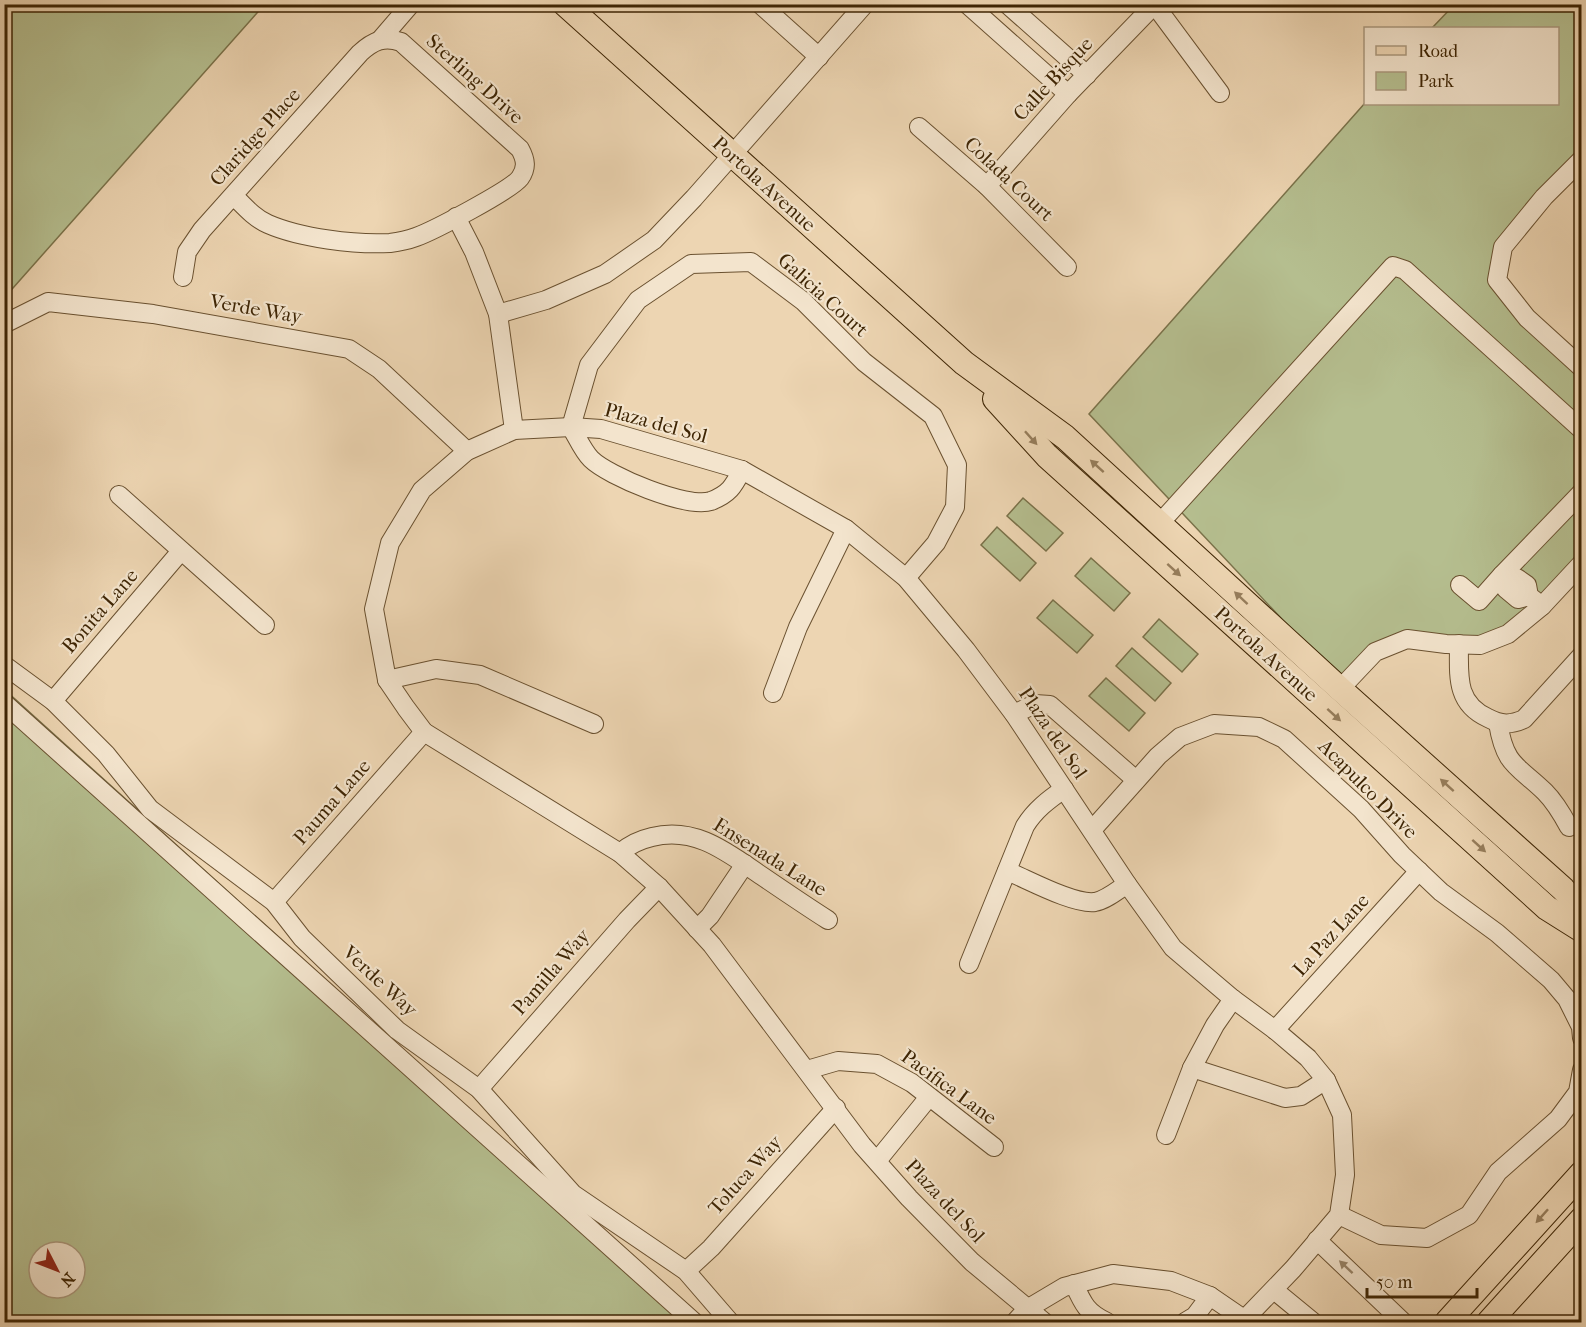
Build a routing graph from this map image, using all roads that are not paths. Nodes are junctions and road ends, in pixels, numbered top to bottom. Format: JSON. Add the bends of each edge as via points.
{"nodes":[{"id":1,"x":411,"y":4,"type":"edge"},
{"id":2,"x":565,"y":4,"type":"edge"},
{"id":3,"x":760,"y":4,"type":"edge"},
{"id":4,"x":865,"y":4,"type":"edge"},
{"id":5,"x":967,"y":4,"type":"edge"},
{"id":6,"x":1007,"y":4,"type":"edge"},
{"id":7,"x":1154,"y":5,"type":"edge"},
{"id":8,"x":1032,"y":26,"type":"junction"},
{"id":9,"x":380,"y":39,"type":"junction"},
{"id":10,"x":1015,"y":47,"type":"junction"},
{"id":11,"x":819,"y":57,"type":"junction"},
{"id":12,"x":1087,"y":75,"type":"junction"},
{"id":13,"x":1221,"y":93,"type":"dead end"},
{"id":14,"x":1068,"y":94,"type":"junction"},
{"id":15,"x":919,"y":127,"type":"dead end"},
{"id":16,"x":731,"y":155,"type":"junction"},
{"id":17,"x":1581,"y":159,"type":"edge"},
{"id":18,"x":987,"y":186,"type":"junction"},
{"id":19,"x":233,"y":195,"type":"junction"},
{"id":20,"x":456,"y":216,"type":"junction"},
{"id":21,"x":1067,"y":267,"type":"dead end"},
{"id":22,"x":183,"y":278,"type":"dead end"},
{"id":23,"x":498,"y":314,"type":"junction"},
{"id":24,"x":4,"y":324,"type":"edge"},
{"id":25,"x":964,"y":363,"type":"junction"},
{"id":26,"x":1581,"y":368,"type":"edge"},
{"id":27,"x":571,"y":427,"type":"junction"},
{"id":28,"x":514,"y":430,"type":"junction"},
{"id":29,"x":1581,"y":430,"type":"edge"},
{"id":30,"x":467,"y":451,"type":"junction"},
{"id":31,"x":742,"y":470,"type":"junction"},
{"id":32,"x":1581,"y":492,"type":"edge"},
{"id":33,"x":119,"y":495,"type":"dead end"},
{"id":34,"x":1160,"y":523,"type":"junction"},
{"id":35,"x":846,"y":529,"type":"junction"},
{"id":36,"x":181,"y":551,"type":"junction"},
{"id":37,"x":1581,"y":563,"type":"edge"},
{"id":38,"x":1505,"y":577,"type":"junction"},
{"id":39,"x":906,"y":578,"type":"junction"},
{"id":40,"x":1460,"y":585,"type":"dead end"},
{"id":41,"x":1536,"y":601,"type":"junction"},
{"id":42,"x":265,"y":625,"type":"dead end"},
{"id":43,"x":1237,"y":627,"type":"junction"},
{"id":44,"x":1459,"y":644,"type":"junction"},
{"id":45,"x":1581,"y":655,"type":"edge"},
{"id":46,"x":4,"y":665,"type":"edge"},
{"id":47,"x":387,"y":680,"type":"junction"},
{"id":48,"x":1340,"y":689,"type":"junction"},
{"id":49,"x":773,"y":693,"type":"dead end"},
{"id":50,"x":53,"y":701,"type":"junction"},
{"id":51,"x":4,"y":703,"type":"edge"},
{"id":52,"x":1014,"y":714,"type":"junction"},
{"id":53,"x":1498,"y":723,"type":"junction"},
{"id":54,"x":594,"y":724,"type":"dead end"},
{"id":55,"x":424,"y":732,"type":"junction"},
{"id":56,"x":1136,"y":780,"type":"junction"},
{"id":57,"x":1064,"y":789,"type":"junction"},
{"id":58,"x":1569,"y":827,"type":"dead end"},
{"id":59,"x":1092,"y":830,"type":"junction"},
{"id":60,"x":620,"y":853,"type":"junction"},
{"id":61,"x":745,"y":864,"type":"junction"},
{"id":62,"x":1007,"y":871,"type":"junction"},
{"id":63,"x":1419,"y":871,"type":"junction"},
{"id":64,"x":1127,"y":884,"type":"junction"},
{"id":65,"x":659,"y":887,"type":"junction"},
{"id":66,"x":274,"y":902,"type":"junction"},
{"id":67,"x":1581,"y":911,"type":"edge"},
{"id":68,"x":828,"y":921,"type":"dead end"},
{"id":69,"x":697,"y":929,"type":"junction"},
{"id":70,"x":1581,"y":930,"type":"edge"},
{"id":71,"x":969,"y":964,"type":"dead end"},
{"id":72,"x":1233,"y":999,"type":"junction"},
{"id":73,"x":1275,"y":1030,"type":"junction"},
{"id":74,"x":1581,"y":1038,"type":"edge"},
{"id":75,"x":1192,"y":1068,"type":"junction"},
{"id":76,"x":807,"y":1070,"type":"junction"},
{"id":77,"x":1581,"y":1070,"type":"edge"},
{"id":78,"x":1326,"y":1080,"type":"junction"},
{"id":79,"x":479,"y":1089,"type":"junction"},
{"id":80,"x":929,"y":1097,"type":"junction"},
{"id":81,"x":836,"y":1108,"type":"junction"},
{"id":82,"x":1166,"y":1135,"type":"dead end"},
{"id":83,"x":994,"y":1147,"type":"dead end"},
{"id":84,"x":877,"y":1161,"type":"junction"},
{"id":85,"x":1581,"y":1173,"type":"edge"},
{"id":86,"x":1339,"y":1215,"type":"junction"},
{"id":87,"x":1581,"y":1221,"type":"edge"},
{"id":88,"x":1317,"y":1240,"type":"junction"},
{"id":89,"x":686,"y":1271,"type":"junction"},
{"id":90,"x":1074,"y":1284,"type":"junction"},
{"id":91,"x":1274,"y":1290,"type":"junction"},
{"id":92,"x":1210,"y":1296,"type":"junction"},
{"id":93,"x":1021,"y":1316,"type":"edge"},
{"id":94,"x":1245,"y":1322,"type":"edge"},
{"id":95,"x":694,"y":1323,"type":"edge"},
{"id":96,"x":730,"y":1323,"type":"edge"},
{"id":97,"x":1044,"y":1323,"type":"edge"},
{"id":98,"x":1107,"y":1323,"type":"edge"},
{"id":99,"x":1185,"y":1323,"type":"edge"},
{"id":100,"x":1313,"y":1323,"type":"edge"},
{"id":101,"x":1403,"y":1323,"type":"edge"},
{"id":102,"x":1447,"y":1323,"type":"edge"},
{"id":103,"x":1489,"y":1323,"type":"edge"}],
"edges":[{"from":1,"to":9,"type":"street","name":"Claridge Place"},
{"from":2,"to":16,"type":"main road","name":"Portola Avenue"},
{"from":3,"to":11,"type":"street"},
{"from":4,"to":11,"type":"street"},
{"from":5,"to":10,"type":"street"},
{"from":6,"to":8,"type":"street"},
{"from":7,"to":12,"type":"street","name":"Calle Bisque"},
{"from":7,"to":13,"type":"street"},
{"from":8,"to":10,"type":"street"},
{"from":8,"to":12,"type":"street"},
{"from":9,"to":19,"type":"street","name":"Claridge Place","via":[[360,53]]},
{"from":9,"to":20,"type":"street","name":"Sterling Drive","via":[[401,42],[520,149],[525,158],[525,168],[514,185]]},
{"from":10,"to":14,"type":"street"},
{"from":11,"to":16,"type":"street"},
{"from":12,"to":14,"type":"street","name":"Calle Bisque"},
{"from":14,"to":18,"type":"street","name":"Calle Bisque"},
{"from":15,"to":18,"type":"street","name":"Colada Court"},
{"from":16,"to":23,"type":"street","via":[[654,240],[605,274],[546,300]]},
{"from":16,"to":25,"type":"main road","name":"Portola Avenue"},
{"from":17,"to":26,"type":"street","via":[[1503,247],[1497,280],[1527,318]]},
{"from":18,"to":21,"type":"street","name":"Colada Court"},
{"from":19,"to":20,"type":"street","via":[[253,215],[269,224],[322,239],[360,243],[392,243],[417,237]]},
{"from":19,"to":22,"type":"street","name":"Claridge Place","via":[[187,252]]},
{"from":20,"to":23,"type":"street"},
{"from":23,"to":28,"type":"street"},
{"from":24,"to":30,"type":"street","name":"Verde Way","via":[[48,302],[153,314],[349,349],[379,369]]},
{"from":34,"to":25,"type":"main road","name":"Portola Avenue","one_way":true,"via":[[1065,437]]},
{"from":25,"to":43,"type":"main road","name":"Portola Avenue","one_way":true,"via":[[1047,456]]},
{"from":27,"to":28,"type":"street","name":"Plaza del Sol"},
{"from":27,"to":31,"type":"street","name":"Plaza del Sol","via":[[601,429]]},
{"from":27,"to":31,"type":"street","via":[[590,459],[648,490],[683,500],[708,502],[730,492]]},
{"from":27,"to":39,"type":"street","name":"Galicia Court","via":[[589,366],[638,300],[691,264],[751,262],[803,301],[864,362],[933,416],[943,435],[957,465],[955,507],[936,543]]},
{"from":28,"to":30,"type":"street","name":"Plaza del Sol"},
{"from":29,"to":34,"type":"street","via":[[1405,270],[1393,266]]},
{"from":30,"to":47,"type":"street","name":"Plaza del Sol","via":[[422,490],[390,543],[374,609]]},
{"from":31,"to":35,"type":"street","name":"Plaza del Sol"},
{"from":32,"to":38,"type":"street"},
{"from":33,"to":36,"type":"street"},
{"from":48,"to":34,"type":"main road","name":"Portola Avenue","one_way":true},
{"from":35,"to":39,"type":"street","name":"Plaza del Sol"},
{"from":35,"to":49,"type":"street","via":[[798,627]]},
{"from":36,"to":42,"type":"street"},
{"from":36,"to":50,"type":"street","name":"Bonita Lane"},
{"from":37,"to":41,"type":"street"},
{"from":38,"to":40,"type":"street","via":[[1479,601]]},
{"from":38,"to":41,"type":"street","via":[[1517,578],[1527,585]]},
{"from":39,"to":52,"type":"street","name":"Plaza del Sol"},
{"from":41,"to":44,"type":"street","via":[[1508,634],[1480,645]]},
{"from":43,"to":48,"type":"main road","via":[[1257,633],[1328,692]]},
{"from":43,"to":70,"type":"main road","name":"Portola Avenue","one_way":true,"via":[[1547,908]]},
{"from":44,"to":48,"type":"street","via":[[1407,639],[1375,652]]},
{"from":44,"to":53,"type":"street","via":[[1464,698],[1477,713]]},
{"from":45,"to":53,"type":"street","via":[[1524,719],[1513,724]]},
{"from":46,"to":50,"type":"street","name":"Verde Way"},
{"from":47,"to":54,"type":"street","via":[[436,669],[480,675]]},
{"from":47,"to":55,"type":"street","name":"Plaza del Sol"},
{"from":67,"to":48,"type":"main road","name":"Portola Avenue","one_way":true,"via":[[1563,889]]},
{"from":50,"to":66,"type":"street","name":"Verde Way","via":[[105,754],[150,809]]},
{"from":51,"to":95,"type":"street"},
{"from":52,"to":56,"type":"street","via":[[1035,704],[1050,705]]},
{"from":52,"to":57,"type":"street","name":"Plaza del Sol"},
{"from":53,"to":58,"type":"street","via":[[1509,758],[1551,799]]},
{"from":55,"to":60,"type":"street","name":"Plaza del Sol"},
{"from":55,"to":66,"type":"street","name":"Pauma Lane"},
{"from":56,"to":59,"type":"street","name":"Acapulco Drive"},
{"from":56,"to":63,"type":"street","name":"Acapulco Drive","via":[[1180,737],[1214,724],[1259,727],[1284,739],[1361,809]]},
{"from":57,"to":59,"type":"street","name":"Plaza del Sol"},
{"from":57,"to":62,"type":"street","via":[[1032,816]]},
{"from":59,"to":64,"type":"street","name":"Plaza del Sol"},
{"from":60,"to":61,"type":"street","name":"Ensenada Lane","via":[[641,840],[680,834],[713,843]]},
{"from":60,"to":65,"type":"street","name":"Plaza del Sol"},
{"from":61,"to":68,"type":"street","name":"Ensenada Lane"},
{"from":61,"to":69,"type":"street"},
{"from":62,"to":64,"type":"street","via":[[1088,902],[1104,898]]},
{"from":62,"to":71,"type":"street"},
{"from":63,"to":73,"type":"street","name":"La Paz Lane"},
{"from":63,"to":74,"type":"street","name":"Acapulco Drive","via":[[1551,981],[1567,999],[1581,1027]]},
{"from":64,"to":72,"type":"street","name":"Plaza del Sol","via":[[1173,948]]},
{"from":65,"to":69,"type":"street","name":"Plaza del Sol"},
{"from":65,"to":79,"type":"street","name":"Pamilla Way"},
{"from":66,"to":79,"type":"street","name":"Verde Way","via":[[302,938],[397,1030]]},
{"from":69,"to":76,"type":"street","name":"Plaza del Sol"},
{"from":72,"to":73,"type":"street","name":"Plaza del Sol"},
{"from":72,"to":75,"type":"street"},
{"from":73,"to":78,"type":"street","name":"Plaza del Sol","via":[[1308,1058]]},
{"from":75,"to":78,"type":"street","via":[[1285,1098],[1301,1096]]},
{"from":75,"to":82,"type":"street"},
{"from":76,"to":80,"type":"street","name":"Pacifica Lane","via":[[838,1061],[877,1064]]},
{"from":76,"to":81,"type":"street","name":"Plaza del Sol"},
{"from":77,"to":86,"type":"street","via":[[1578,1092],[1558,1119],[1498,1172],[1469,1215],[1427,1238],[1381,1235]]},
{"from":78,"to":86,"type":"street","name":"Plaza del Sol","via":[[1342,1114],[1345,1175]]},
{"from":79,"to":89,"type":"street","name":"Verde Way","via":[[573,1194]]},
{"from":80,"to":83,"type":"street","name":"Pacifica Lane"},
{"from":80,"to":84,"type":"street"},
{"from":81,"to":84,"type":"street","name":"Plaza del Sol"},
{"from":81,"to":89,"type":"street","name":"Toluca Way"},
{"from":84,"to":93,"type":"street","name":"Plaza del Sol"},
{"from":85,"to":102,"type":"main road","one_way":true},
{"from":86,"to":88,"type":"street"},
{"from":87,"to":103,"type":"main road"},
{"from":88,"to":91,"type":"street"},
{"from":101,"to":88,"type":"street","one_way":true},
{"from":89,"to":96,"type":"street","name":"Verde Way"},
{"from":90,"to":92,"type":"street","via":[[1113,1274],[1171,1281]]},
{"from":90,"to":93,"type":"street"},
{"from":90,"to":98,"type":"street","via":[[1085,1307]]},
{"from":91,"to":94,"type":"street"},
{"from":91,"to":100,"type":"street"},
{"from":92,"to":94,"type":"street"},
{"from":92,"to":99,"type":"street"},
{"from":93,"to":97,"type":"street","name":"Plaza del Sol"}]}
